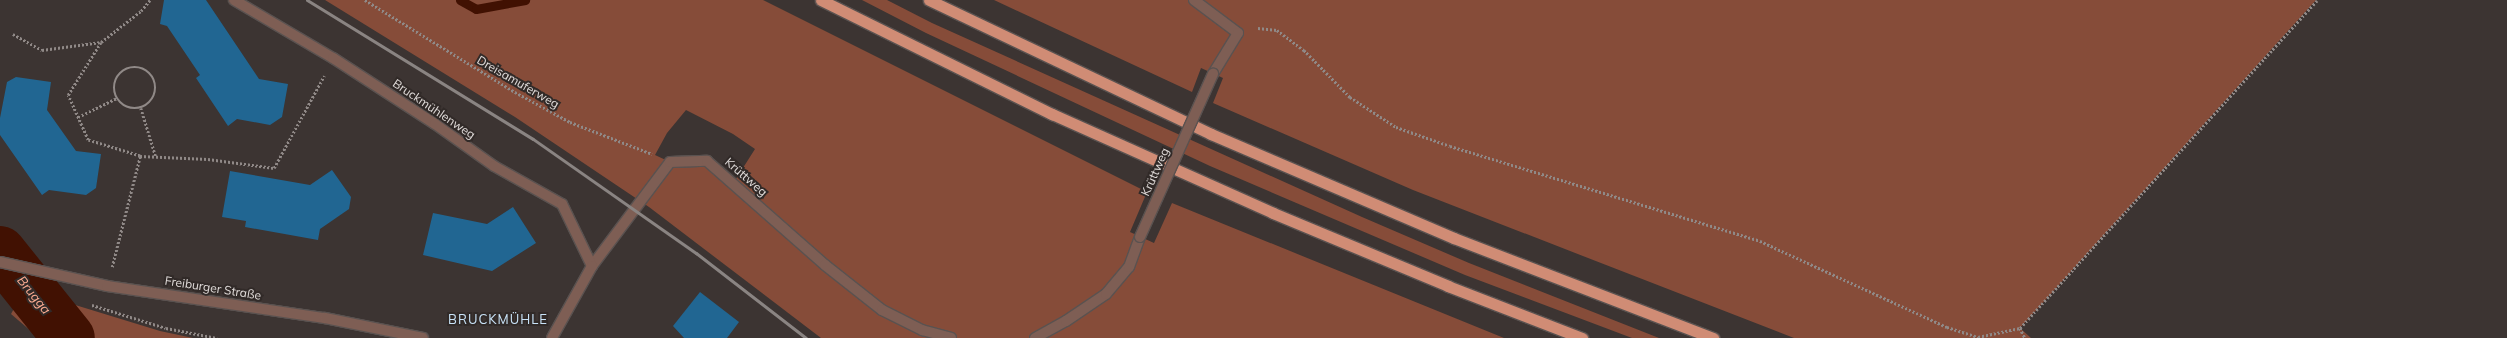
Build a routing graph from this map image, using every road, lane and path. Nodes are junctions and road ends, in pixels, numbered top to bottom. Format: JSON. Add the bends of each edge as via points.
{"nodes":[{"id":1,"x":150,"y":0,"type":"edge"},
{"id":2,"x":234,"y":0,"type":"edge"},
{"id":3,"x":365,"y":0,"type":"edge"},
{"id":4,"x":821,"y":0,"type":"edge"},
{"id":5,"x":929,"y":0,"type":"edge"},
{"id":6,"x":1194,"y":0,"type":"edge"},
{"id":7,"x":2317,"y":0,"type":"edge"},
{"id":8,"x":1238,"y":33,"type":"junction"},
{"id":9,"x":13,"y":34,"type":"dead end"},
{"id":10,"x":101,"y":42,"type":"junction"},
{"id":11,"x":333,"y":58,"type":"junction"},
{"id":12,"x":117,"y":98,"type":"junction"},
{"id":13,"x":141,"y":108,"type":"junction"},
{"id":14,"x":78,"y":117,"type":"junction"},
{"id":15,"x":140,"y":156,"type":"junction"},
{"id":16,"x":156,"y":157,"type":"junction"},
{"id":17,"x":670,"y":162,"type":"junction"},
{"id":18,"x":0,"y":262,"type":"edge"},
{"id":19,"x":592,"y":266,"type":"junction"},
{"id":20,"x":107,"y":286,"type":"junction"},
{"id":21,"x":88,"y":304,"type":"dead end"},
{"id":22,"x":2020,"y":328,"type":"junction"},
{"id":23,"x":217,"y":338,"type":"edge"},
{"id":24,"x":424,"y":338,"type":"edge"},
{"id":25,"x":552,"y":338,"type":"edge"},
{"id":26,"x":950,"y":338,"type":"edge"},
{"id":27,"x":1035,"y":338,"type":"edge"},
{"id":28,"x":1582,"y":338,"type":"edge"},
{"id":29,"x":1714,"y":338,"type":"edge"},
{"id":30,"x":2025,"y":338,"type":"edge"}],
"edges":[{"from":1,"to":10,"type":"path","via":[[141,11]]},
{"from":2,"to":11,"type":"street","name":"Bruckmühlenweg"},
{"from":3,"to":17,"type":"path","name":"Dreisamuferweg","via":[[515,92],[570,122]]},
{"from":4,"to":28,"type":"highway","via":[[1052,114],[1273,213],[1448,286]]},
{"from":5,"to":29,"type":"highway","via":[[1211,134],[1454,238]]},
{"from":6,"to":8,"type":"street"},
{"from":7,"to":22,"type":"path"},
{"from":8,"to":22,"type":"path","via":[[1260,27],[1278,30],[1304,50],[1350,97],[1396,126],[1450,146],[1760,241],[1947,327],[1978,338]]},
{"from":8,"to":27,"type":"street","name":"Krüttweg","bridge":true,"via":[[1213,74],[1140,237],[1130,267],[1106,294]]},
{"from":9,"to":10,"type":"path","via":[[42,50]]},
{"from":10,"to":14,"type":"path","via":[[68,95]]},
{"from":11,"to":16,"type":"path","via":[[274,168],[208,159]]},
{"from":11,"to":19,"type":"street","name":"Bruckmühlenweg","via":[[435,124],[494,166],[562,204]]},
{"from":12,"to":13,"type":"path","via":[[128,108]]},
{"from":12,"to":13,"type":"path","via":[[114,86],[120,74],[131,68],[144,69],[154,79],[156,93],[153,100]]},
{"from":12,"to":14,"type":"path"},
{"from":13,"to":16,"type":"path"},
{"from":14,"to":15,"type":"path","via":[[88,140]]},
{"from":15,"to":16,"type":"path"},
{"from":15,"to":20,"type":"path"},
{"from":17,"to":19,"type":"street"},
{"from":17,"to":26,"type":"street","name":"Krüttweg","via":[[707,161],[734,182],[824,265],[882,310],[922,330]]},
{"from":18,"to":20,"type":"street","name":"Freiburger Straße"},
{"from":19,"to":25,"type":"street"},
{"from":20,"to":24,"type":"street","name":"Freiburger Straße","via":[[325,318]]},
{"from":21,"to":23,"type":"path","via":[[166,328]]},
{"from":22,"to":30,"type":"path"}]}
